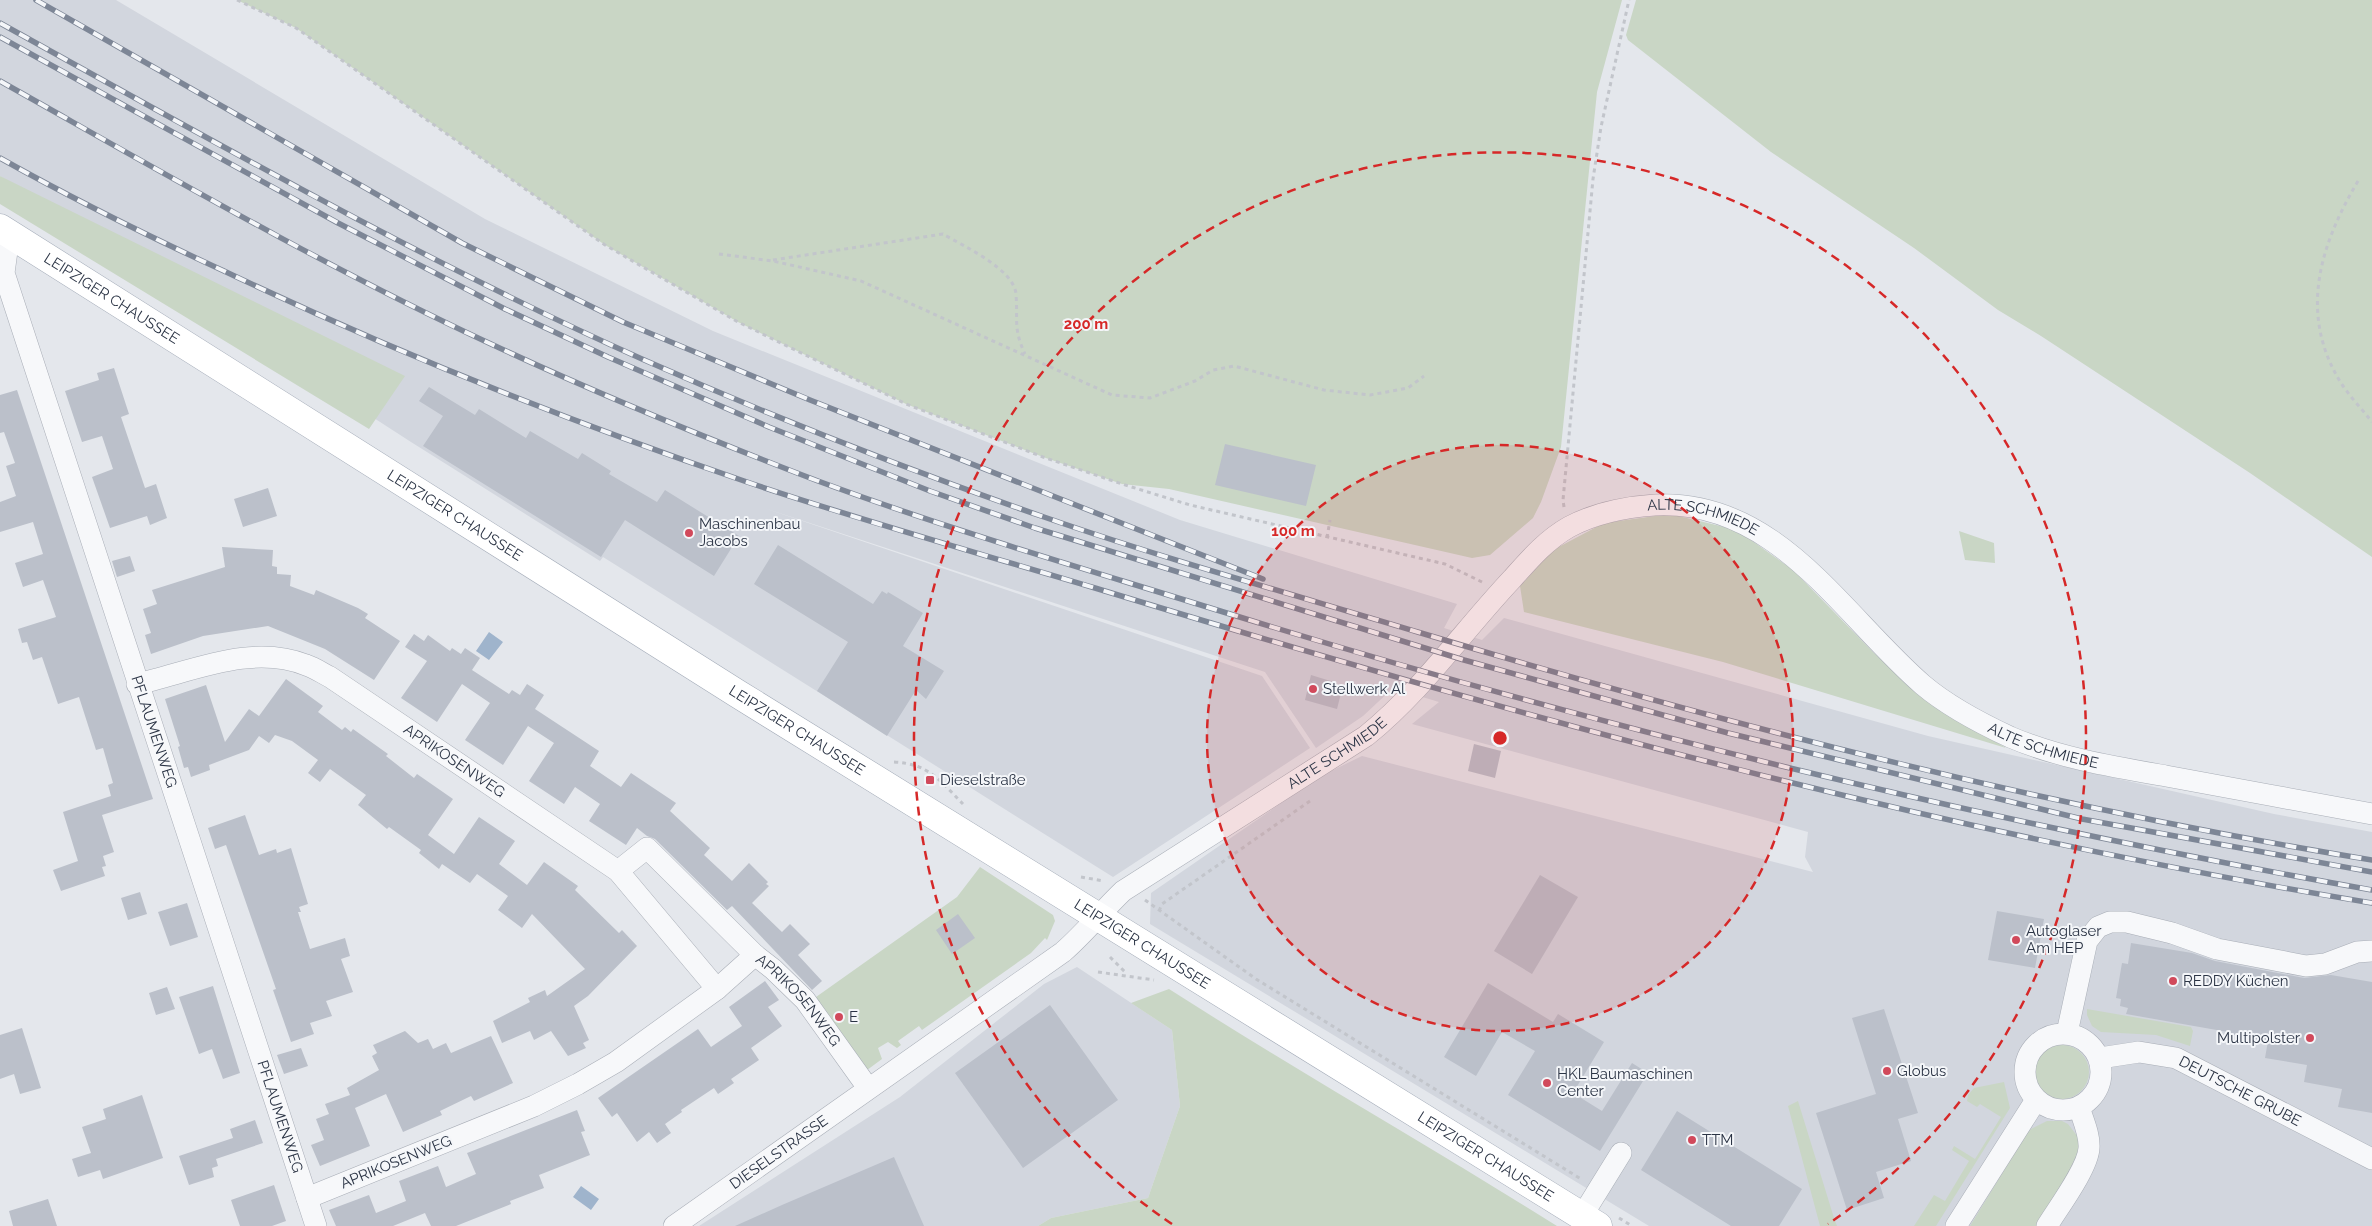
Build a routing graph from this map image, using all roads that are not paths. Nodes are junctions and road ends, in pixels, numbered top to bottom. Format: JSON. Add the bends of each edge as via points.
{"nodes":[{"id":1,"x":7,"y":233,"type":"edge"},
{"id":2,"x":137,"y":684,"type":"junction"},
{"id":3,"x":2372,"y":814,"type":"edge"},
{"id":4,"x":618,"y":871,"type":"junction"},
{"id":5,"x":1097,"y":916,"type":"junction"},
{"id":6,"x":2372,"y":951,"type":"edge"},
{"id":7,"x":755,"y":955,"type":"junction"},
{"id":8,"x":717,"y":989,"type":"junction"},
{"id":9,"x":2067,"y":1033,"type":"junction"},
{"id":10,"x":2100,"y":1058,"type":"junction"},
{"id":11,"x":868,"y":1088,"type":"junction"},
{"id":12,"x":2036,"y":1100,"type":"junction"},
{"id":13,"x":2079,"y":1107,"type":"junction"},
{"id":14,"x":1621,"y":1154,"type":"dead end"},
{"id":15,"x":2372,"y":1159,"type":"edge"},
{"id":16,"x":307,"y":1198,"type":"junction"},
{"id":17,"x":1590,"y":1221,"type":"edge"},
{"id":18,"x":316,"y":1226,"type":"edge"},
{"id":19,"x":674,"y":1226,"type":"edge"},
{"id":20,"x":1956,"y":1226,"type":"edge"},
{"id":21,"x":2047,"y":1226,"type":"edge"}],
"edges":[{"from":1,"to":2,"type":"street","name":"PFLAUMENWEG","via":[[4,273]]},
{"from":1,"to":5,"type":"main road","name":"LEIPZIGER CHAUSSEE","via":[[738,694]]},
{"from":2,"to":4,"type":"street","name":"APRIKOSENWEG","via":[[236,658],[267,658],[306,665],[330,677]]},
{"from":2,"to":16,"type":"street","name":"PFLAUMENWEG"},
{"from":3,"to":5,"type":"street","name":"ALTE SCHMIEDE","via":[[2065,756],[2011,737],[1926,688],[1816,576],[1755,529],[1716,511],[1695,506],[1638,506],[1597,515],[1570,527],[1536,553],[1410,697],[1381,724],[1123,891]]},
{"from":4,"to":7,"type":"street","via":[[648,848]]},
{"from":4,"to":8,"type":"street","name":"APRIKOSENWEG"},
{"from":5,"to":11,"type":"street","name":"DIESELSTRASSE","via":[[1063,952]]},
{"from":5,"to":17,"type":"main road","name":"LEIPZIGER CHAUSSEE"},
{"from":6,"to":9,"type":"street","via":[[2306,966],[2217,949],[2172,932],[2110,922],[2098,927],[2087,940]]},
{"from":7,"to":8,"type":"street","name":"APRIKOSENWEG"},
{"from":7,"to":11,"type":"street","name":"APRIKOSENWEG","via":[[805,1000]]},
{"from":8,"to":16,"type":"street","name":"APRIKOSENWEG","via":[[616,1062],[578,1084],[534,1106]]},
{"from":9,"to":10,"type":"street","via":[[2081,1037]]},
{"from":9,"to":12,"type":"street","via":[[2042,1040],[2026,1060],[2026,1082]]},
{"from":10,"to":13,"type":"street","via":[[2102,1073],[2099,1087],[2091,1099]]},
{"from":10,"to":15,"type":"street","name":"DEUTSCHE GRUBE","via":[[2139,1052],[2176,1058]]},
{"from":11,"to":19,"type":"street","name":"DIESELSTRASSE"},
{"from":12,"to":13,"type":"street","via":[[2052,1109]]},
{"from":12,"to":20,"type":"street"},
{"from":13,"to":21,"type":"street","via":[[2089,1149],[2084,1165]]},
{"from":14,"to":17,"type":"street","via":[[1599,1190]]},
{"from":16,"to":18,"type":"street","name":"PFLAUMENWEG"}]}
